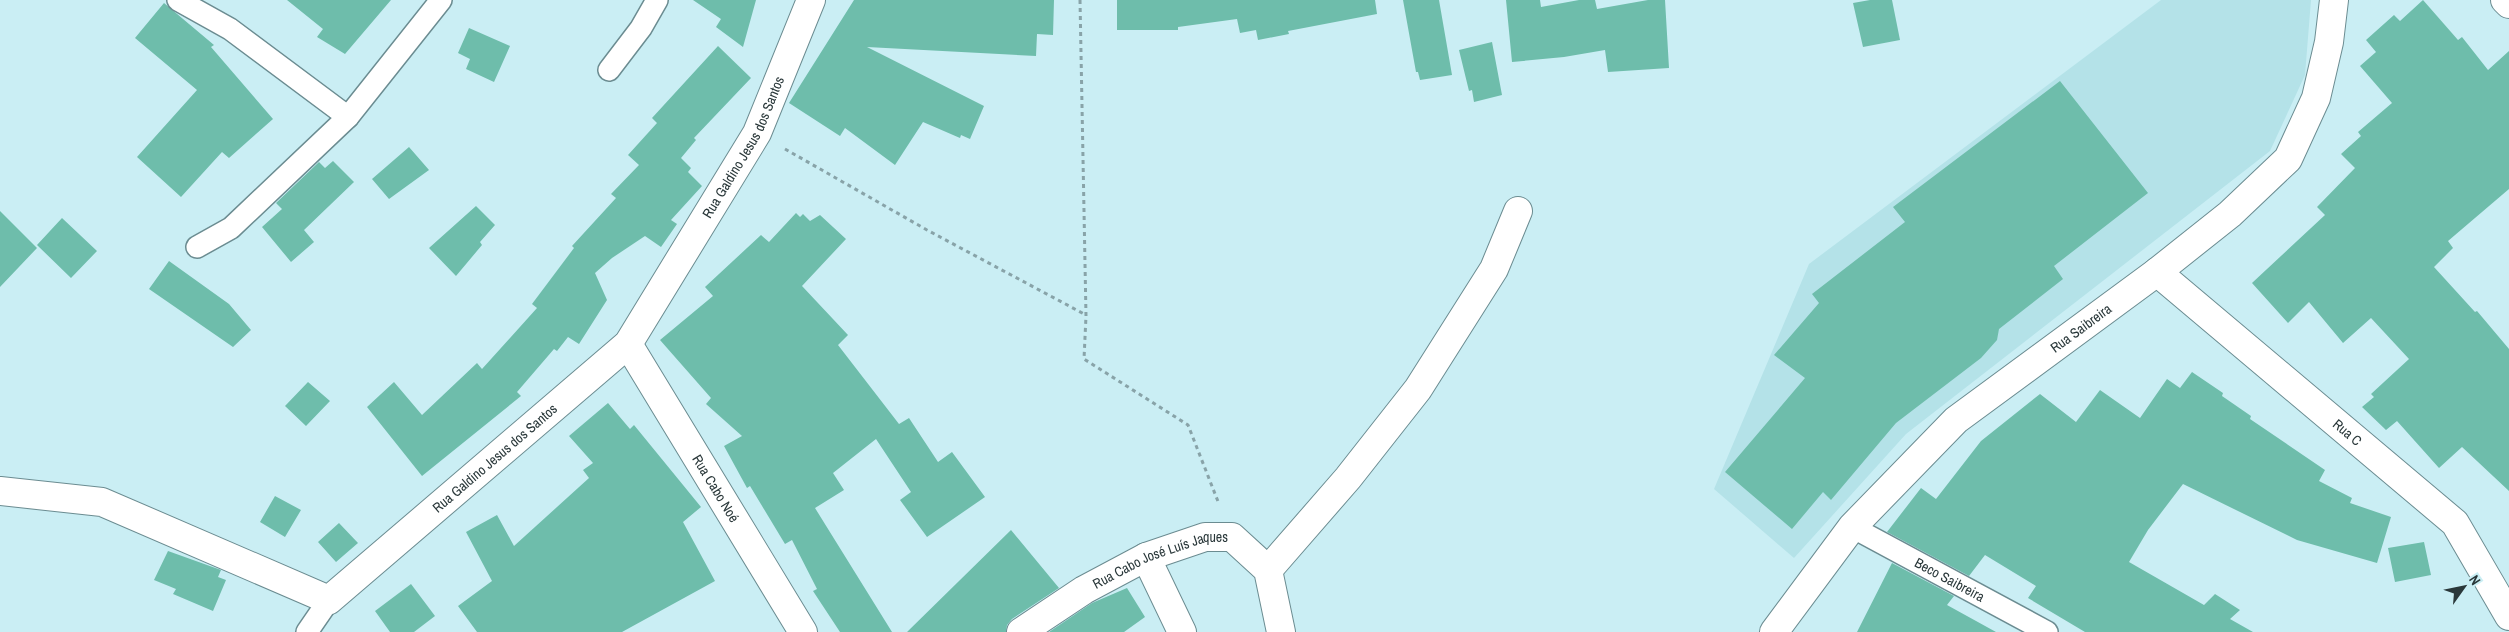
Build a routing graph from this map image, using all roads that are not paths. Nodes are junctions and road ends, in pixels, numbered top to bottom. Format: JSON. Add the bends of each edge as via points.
{"nodes":[{"id":1,"x":178,"y":0,"type":"edge"},
{"id":2,"x":441,"y":0,"type":"edge"},
{"id":3,"x":657,"y":0,"type":"edge"},
{"id":4,"x":811,"y":0,"type":"edge"},
{"id":5,"x":2334,"y":0,"type":"edge"},
{"id":6,"x":2505,"y":0,"type":"edge"},
{"id":7,"x":2509,"y":4,"type":"edge"},
{"id":8,"x":609,"y":70,"type":"dead end"},
{"id":9,"x":348,"y":117,"type":"junction"},
{"id":10,"x":1518,"y":211,"type":"dead end"},
{"id":11,"x":197,"y":247,"type":"dead end"},
{"id":12,"x":2157,"y":272,"type":"junction"},
{"id":13,"x":628,"y":344,"type":"junction"},
{"id":14,"x":0,"y":491,"type":"edge"},
{"id":15,"x":1852,"y":527,"type":"junction"},
{"id":16,"x":1146,"y":557,"type":"junction"},
{"id":17,"x":1268,"y":570,"type":"junction"},
{"id":18,"x":329,"y":600,"type":"junction"},
{"id":19,"x":2509,"y":616,"type":"edge"},
{"id":20,"x":307,"y":632,"type":"edge"},
{"id":21,"x":803,"y":632,"type":"edge"},
{"id":22,"x":1021,"y":632,"type":"edge"},
{"id":23,"x":1182,"y":632,"type":"edge"},
{"id":24,"x":1281,"y":632,"type":"edge"},
{"id":25,"x":1774,"y":632,"type":"edge"},
{"id":26,"x":2048,"y":632,"type":"edge"}],
"edges":[{"from":1,"to":9,"type":"lane","via":[[230,29]]},
{"from":2,"to":9,"type":"lane"},
{"from":3,"to":8,"type":"lane","via":[[641,28]]},
{"from":4,"to":13,"type":"street","name":"Rua Galdino Jesus dos Santos","via":[[757,133]]},
{"from":5,"to":12,"type":"street","name":"Rua Saibreira","via":[[2329,42],[2316,98],[2288,159],[2230,214]]},
{"from":6,"to":7,"type":"street"},
{"from":9,"to":11,"type":"lane","via":[[231,228]]},
{"from":10,"to":17,"type":"street","via":[[1494,269],[1418,389],[1348,478]]},
{"from":12,"to":15,"type":"street","name":"Rua Saibreira","via":[[1956,420]]},
{"from":12,"to":19,"type":"street","name":"Rua C","via":[[2455,523]]},
{"from":13,"to":18,"type":"street","name":"Rua Galdino Jesus dos Santos"},
{"from":13,"to":21,"type":"street","name":"Rua Cabo Noé"},
{"from":14,"to":18,"type":"street","via":[[102,502]]},
{"from":15,"to":25,"type":"street","name":"Rua Saibreira"},
{"from":15,"to":26,"type":"lane","name":"Beco Saibreira"},
{"from":16,"to":17,"type":"street","name":"Rua Cabo José Luís Jaques","via":[[1205,537],[1232,537]]},
{"from":16,"to":22,"type":"street","name":"Rua Cabo José Luís Jaques","via":[[1084,590]]},
{"from":16,"to":23,"type":"street"},
{"from":17,"to":24,"type":"street"},
{"from":18,"to":20,"type":"lane"}]}
